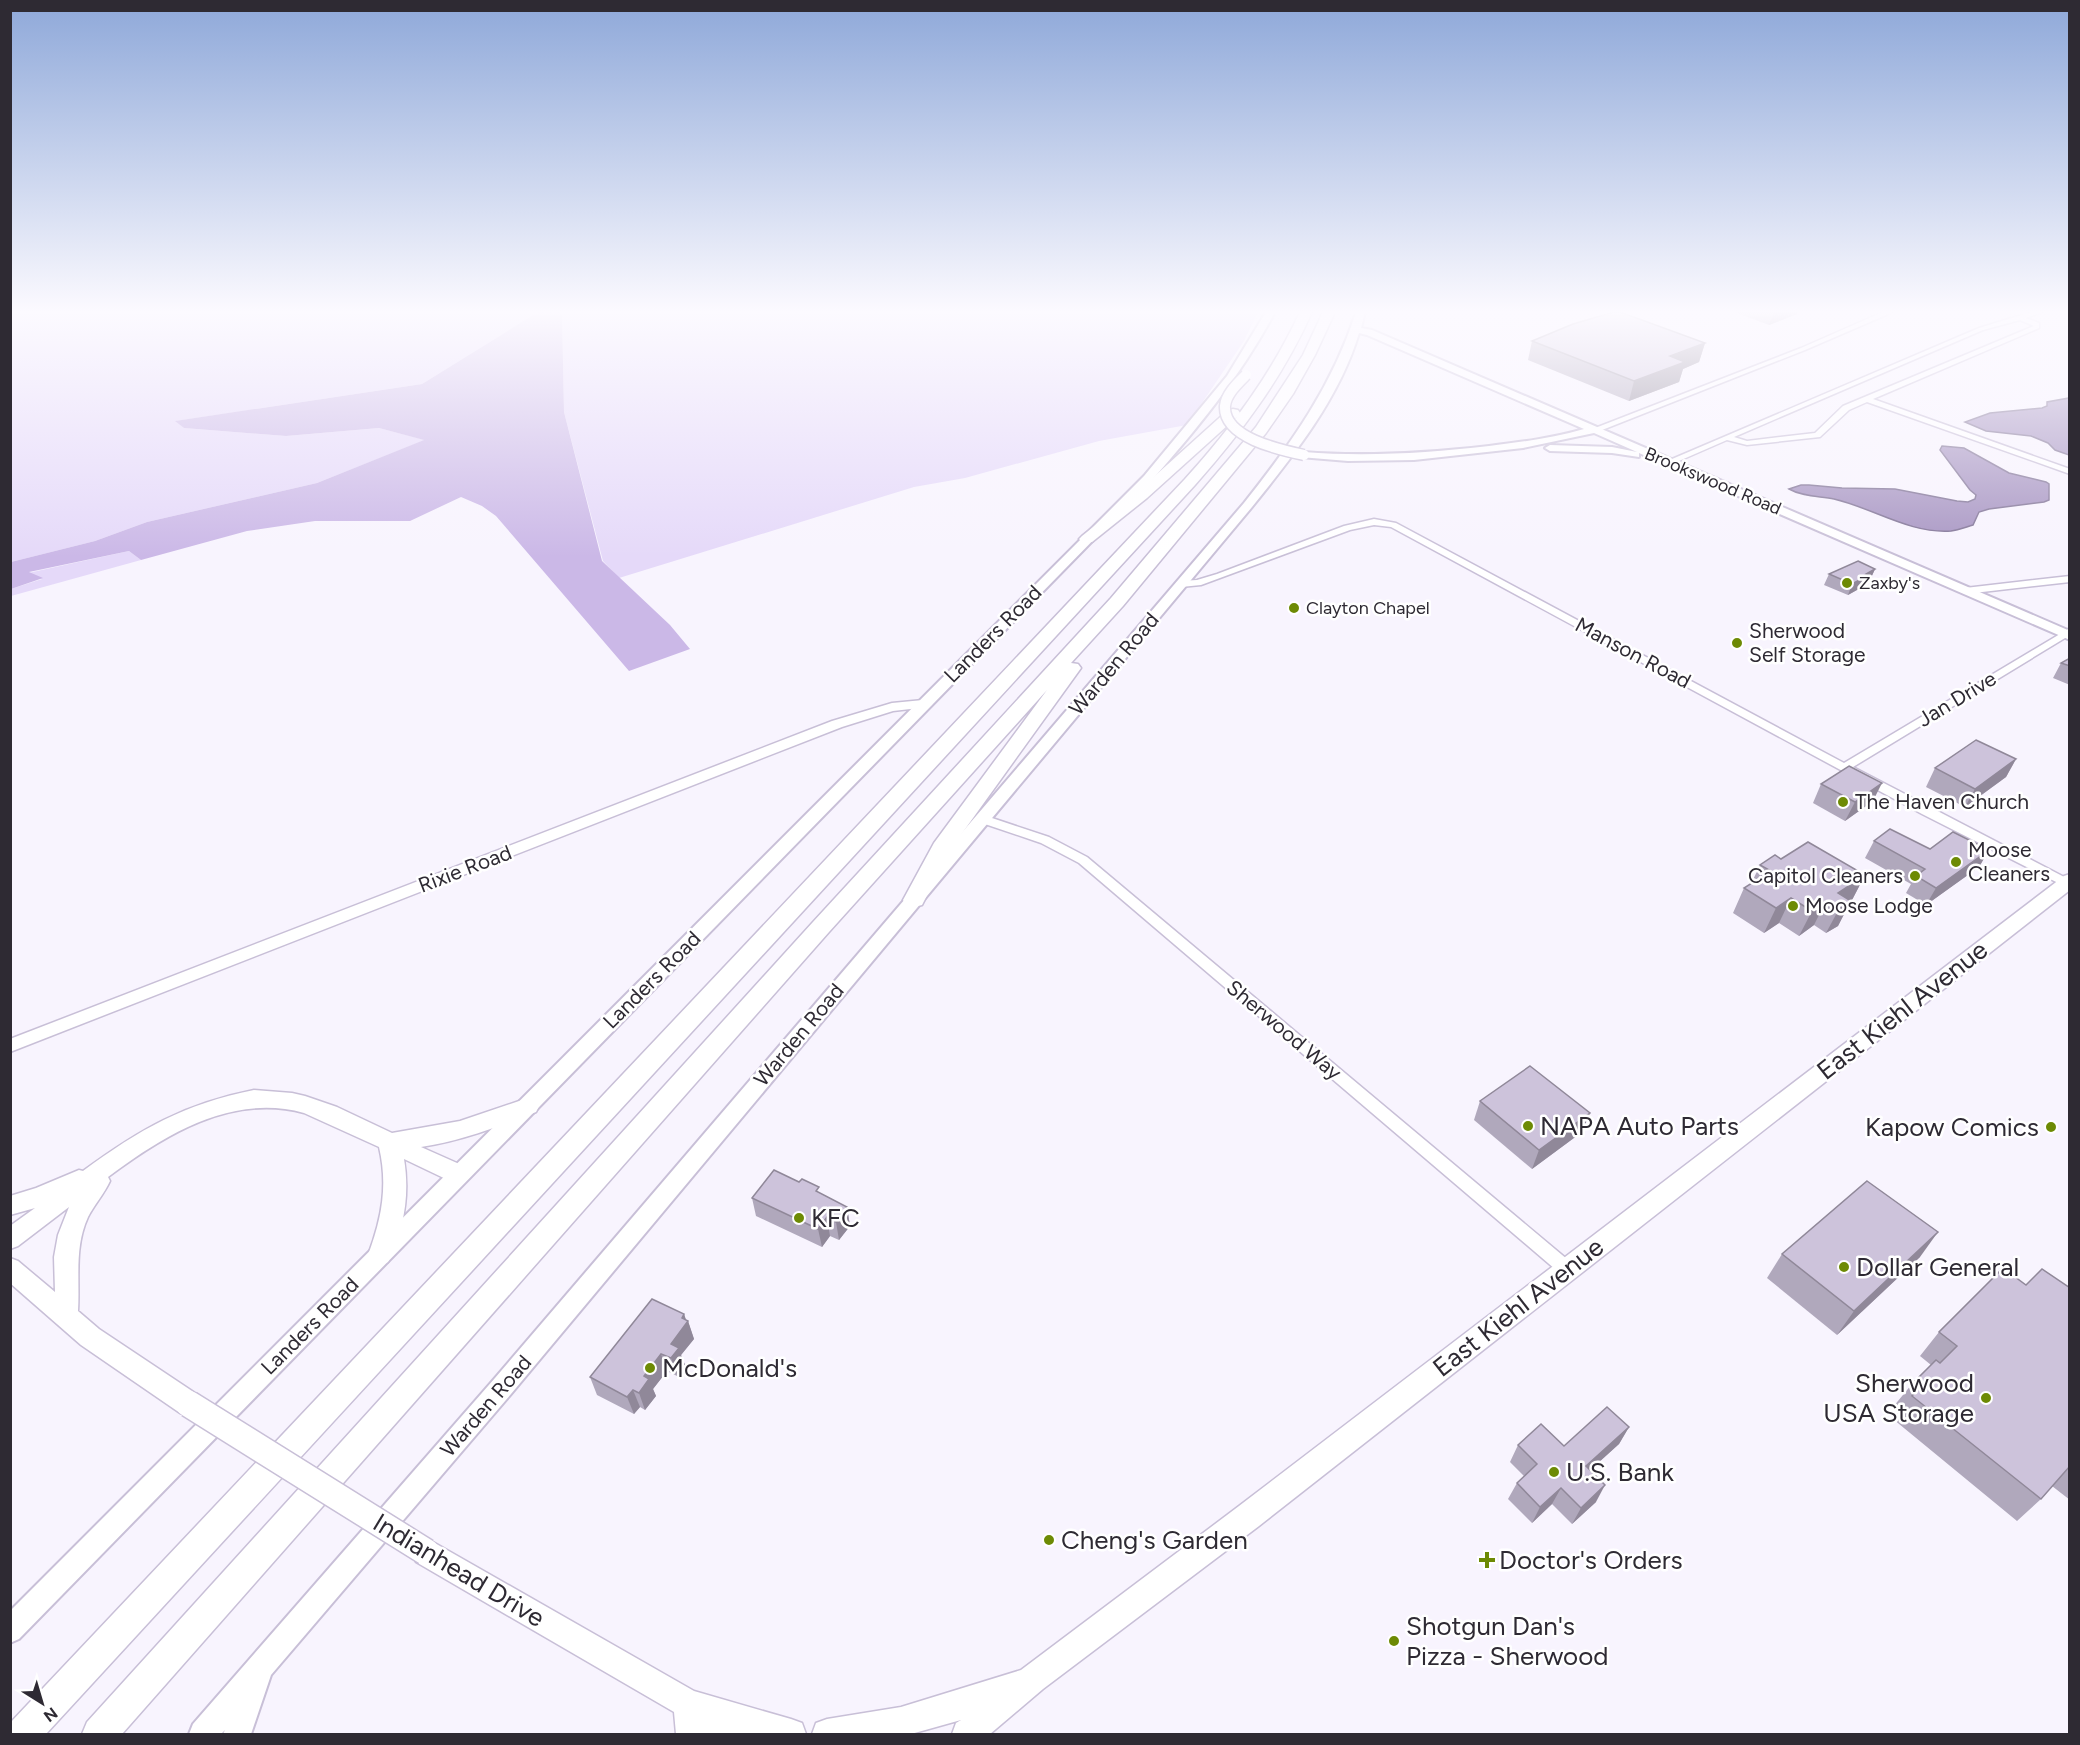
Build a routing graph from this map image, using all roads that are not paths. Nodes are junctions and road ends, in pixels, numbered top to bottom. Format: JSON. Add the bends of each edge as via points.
{"nodes":[{"id":1,"x":1220,"y":393,"type":"edge"},
{"id":2,"x":1230,"y":393,"type":"edge"},
{"id":3,"x":1287,"y":393,"type":"edge"},
{"id":4,"x":1327,"y":393,"type":"edge"},
{"id":5,"x":1510,"y":393,"type":"edge"},
{"id":6,"x":1688,"y":393,"type":"edge"},
{"id":7,"x":1831,"y":393,"type":"edge"},
{"id":8,"x":1879,"y":393,"type":"edge"},
{"id":9,"x":1261,"y":394,"type":"joint"},
{"id":10,"x":1866,"y":399,"type":"junction"},
{"id":11,"x":1594,"y":430,"type":"junction"},
{"id":12,"x":1727,"y":438,"type":"junction"},
{"id":13,"x":1521,"y":445,"type":"junction"},
{"id":14,"x":1669,"y":462,"type":"junction"},
{"id":15,"x":1690,"y":472,"type":"junction"},
{"id":16,"x":2070,"y":472,"type":"edge"},
{"id":17,"x":1087,"y":539,"type":"junction"},
{"id":18,"x":2070,"y":579,"type":"edge"},
{"id":19,"x":1182,"y":584,"type":"junction"},
{"id":20,"x":1965,"y":591,"type":"junction"},
{"id":21,"x":1117,"y":602,"type":"junction"},
{"id":22,"x":2068,"y":634,"type":"edge"},
{"id":23,"x":922,"y":704,"type":"junction"},
{"id":24,"x":1845,"y":767,"type":"junction"},
{"id":25,"x":983,"y":819,"type":"junction"},
{"id":26,"x":2068,"y":883,"type":"edge"},
{"id":27,"x":914,"y":900,"type":"junction"},
{"id":28,"x":10,"y":1046,"type":"edge"},
{"id":29,"x":528,"y":1106,"type":"junction"},
{"id":30,"x":389,"y":1142,"type":"junction"},
{"id":31,"x":113,"y":1163,"type":"junction"},
{"id":32,"x":458,"y":1174,"type":"junction"},
{"id":33,"x":10,"y":1206,"type":"edge"},
{"id":34,"x":10,"y":1239,"type":"edge"},
{"id":35,"x":380,"y":1255,"type":"junction"},
{"id":36,"x":10,"y":1268,"type":"edge"},
{"id":37,"x":1568,"y":1270,"type":"junction"},
{"id":38,"x":65,"y":1317,"type":"junction"},
{"id":39,"x":10,"y":1630,"type":"edge"},
{"id":40,"x":261,"y":1666,"type":"junction"},
{"id":41,"x":1033,"y":1680,"type":"junction"},
{"id":42,"x":688,"y":1704,"type":"junction"},
{"id":43,"x":23,"y":1734,"type":"edge"},
{"id":44,"x":99,"y":1734,"type":"edge"},
{"id":45,"x":203,"y":1734,"type":"edge"},
{"id":46,"x":237,"y":1734,"type":"edge"},
{"id":47,"x":691,"y":1734,"type":"edge"},
{"id":48,"x":730,"y":1734,"type":"edge"},
{"id":49,"x":791,"y":1734,"type":"edge"},
{"id":50,"x":827,"y":1734,"type":"edge"},
{"id":51,"x":967,"y":1734,"type":"edge"}],
"edges":[{"from":1,"to":17,"type":"main road","name":"Landers Road","via":[[1148,478]]},
{"from":2,"to":13,"type":"main road","bridge":true,"via":[[1224,408],[1230,423],[1262,444],[1305,455],[1367,460]]},
{"from":3,"to":21,"type":"highway","via":[[1247,450]]},
{"from":4,"to":19,"type":"main road","name":"Warden Road","via":[[1272,475]]},
{"from":5,"to":11,"type":"main road","name":"Brookswood Road"},
{"from":6,"to":11,"type":"street"},
{"from":7,"to":12,"type":"street"},
{"from":8,"to":10,"type":"street"},
{"from":9,"to":17,"type":"highway","via":[[1241,405]]},
{"from":9,"to":43,"type":"highway","via":[[1216,453],[1127,551]]},
{"from":10,"to":12,"type":"street","via":[[1846,408],[1817,435],[1747,443]]},
{"from":10,"to":16,"type":"street"},
{"from":11,"to":13,"type":"main road"},
{"from":11,"to":14,"type":"main road","name":"Brookswood Road"},
{"from":12,"to":14,"type":"street"},
{"from":13,"to":15,"type":"main road","via":[[1612,450]]},
{"from":14,"to":15,"type":"main road","name":"Brookswood Road"},
{"from":15,"to":20,"type":"main road","name":"Brookswood Road"},
{"from":17,"to":23,"type":"main road","name":"Landers Road"},
{"from":18,"to":20,"type":"street"},
{"from":19,"to":24,"type":"street","name":"Manson Road","via":[[1220,576],[1347,528],[1365,523],[1393,525]]},
{"from":19,"to":25,"type":"main road","name":"Warden Road"},
{"from":20,"to":22,"type":"main road","name":"Brookswood Road"},
{"from":21,"to":27,"type":"highway","via":[[941,848]]},
{"from":21,"to":44,"type":"highway"},
{"from":22,"to":24,"type":"street","name":"Jan Drive"},
{"from":23,"to":28,"type":"street","name":"Rixie Road","via":[[892,707],[837,724]]},
{"from":23,"to":29,"type":"main road","name":"Landers Road"},
{"from":24,"to":26,"type":"street","name":"Manson Road"},
{"from":25,"to":27,"type":"main road","name":"Warden Road"},
{"from":25,"to":37,"type":"street","name":"Sherwood Way","via":[[1045,840],[1083,860]]},
{"from":26,"to":37,"type":"main road","name":"East Kiehl Avenue"},
{"from":27,"to":40,"type":"main road","name":"Warden Road"},
{"from":29,"to":30,"type":"main road","via":[[448,1134]]},
{"from":29,"to":32,"type":"main road","name":"Landers Road"},
{"from":30,"to":31,"type":"main road","via":[[321,1110],[293,1101],[262,1099],[236,1101],[196,1113],[166,1126]]},
{"from":30,"to":32,"type":"main road"},
{"from":30,"to":35,"type":"main road","via":[[396,1166],[397,1194],[392,1224]]},
{"from":31,"to":33,"type":"main road","via":[[42,1196]]},
{"from":31,"to":34,"type":"main road"},
{"from":31,"to":38,"type":"main road","via":[[90,1191],[70,1235]]},
{"from":32,"to":35,"type":"main road","name":"Landers Road"},
{"from":35,"to":39,"type":"main road","name":"Landers Road"},
{"from":36,"to":38,"type":"main road","name":"Indianhead Drive"},
{"from":37,"to":41,"type":"main road","name":"East Kiehl Avenue"},
{"from":38,"to":42,"type":"main road","name":"Indianhead Drive","bridge":true,"via":[[189,1404],[426,1552]]},
{"from":40,"to":45,"type":"main road","name":"Warden Road"},
{"from":40,"to":46,"type":"main road"},
{"from":41,"to":50,"type":"main road","via":[[931,1716],[866,1731]]},
{"from":41,"to":51,"type":"main road","name":"East Kiehl Avenue"},
{"from":42,"to":47,"type":"main road"},
{"from":42,"to":48,"type":"main road","name":"Indianhead Drive"},
{"from":42,"to":49,"type":"main road"}]}
